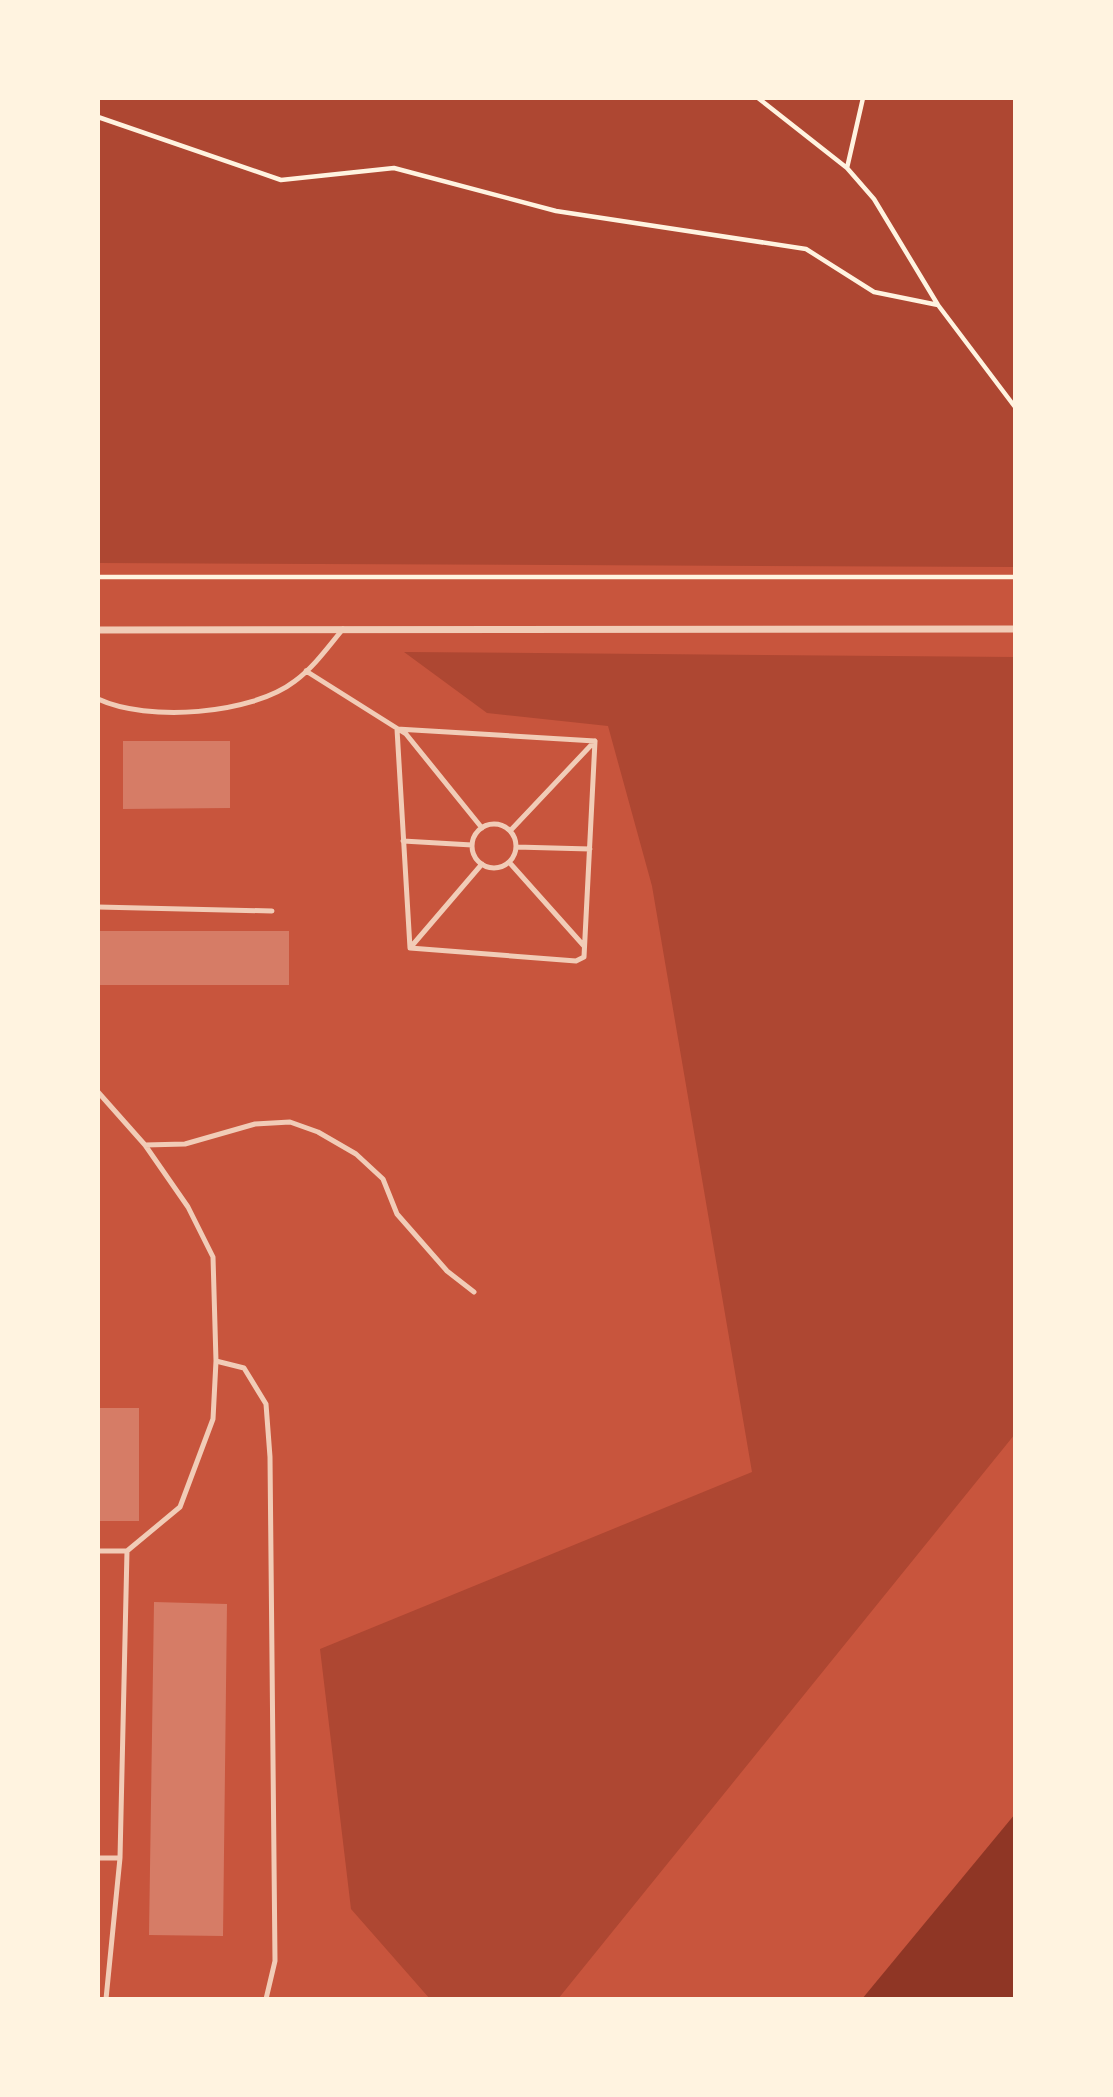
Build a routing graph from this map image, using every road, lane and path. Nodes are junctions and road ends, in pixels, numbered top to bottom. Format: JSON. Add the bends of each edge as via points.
{"nodes":[{"id":1,"x":758,"y":98,"type":"edge"},
{"id":2,"x":863,"y":98,"type":"edge"},
{"id":3,"x":98,"y":117,"type":"edge"},
{"id":4,"x":847,"y":167,"type":"junction"},
{"id":5,"x":938,"y":305,"type":"junction"},
{"id":6,"x":1015,"y":407,"type":"edge"},
{"id":7,"x":98,"y":578,"type":"edge"},
{"id":8,"x":1015,"y":578,"type":"edge"},
{"id":9,"x":342,"y":629,"type":"junction"},
{"id":10,"x":1015,"y":629,"type":"edge"},
{"id":11,"x":98,"y":630,"type":"edge"},
{"id":12,"x":306,"y":671,"type":"junction"},
{"id":13,"x":98,"y":699,"type":"edge"},
{"id":14,"x":397,"y":729,"type":"junction"},
{"id":15,"x":595,"y":741,"type":"junction"},
{"id":16,"x":482,"y":828,"type":"junction"},
{"id":17,"x":510,"y":831,"type":"junction"},
{"id":18,"x":403,"y":841,"type":"junction"},
{"id":19,"x":472,"y":845,"type":"junction"},
{"id":20,"x":516,"y":847,"type":"junction"},
{"id":21,"x":590,"y":849,"type":"junction"},
{"id":22,"x":509,"y":862,"type":"junction"},
{"id":23,"x":482,"y":864,"type":"junction"},
{"id":24,"x":98,"y":908,"type":"edge"},
{"id":25,"x":272,"y":911,"type":"dead end"},
{"id":26,"x":585,"y":947,"type":"junction"},
{"id":27,"x":410,"y":948,"type":"junction"},
{"id":28,"x":98,"y":1092,"type":"edge"},
{"id":29,"x":145,"y":1145,"type":"junction"},
{"id":30,"x":474,"y":1292,"type":"dead end"},
{"id":31,"x":216,"y":1361,"type":"junction"},
{"id":32,"x":127,"y":1550,"type":"junction"},
{"id":33,"x":98,"y":1551,"type":"edge"},
{"id":34,"x":98,"y":1858,"type":"edge"},
{"id":35,"x":120,"y":1858,"type":"junction"},
{"id":36,"x":106,"y":1999,"type":"edge"},
{"id":37,"x":266,"y":1999,"type":"edge"}],
"edges":[{"from":1,"to":4,"type":"path"},
{"from":2,"to":4,"type":"path"},
{"from":3,"to":5,"type":"path","via":[[281,180],[394,167],[556,211],[806,249],[874,292]]},
{"from":4,"to":5,"type":"path","via":[[874,199]]},
{"from":5,"to":6,"type":"path"},
{"from":7,"to":8,"type":"path"},
{"from":9,"to":10,"type":"street"},
{"from":9,"to":11,"type":"street"},
{"from":9,"to":12,"type":"lane"},
{"from":12,"to":13,"type":"lane","via":[[263,697],[226,709],[152,711],[112,706]]},
{"from":12,"to":14,"type":"lane"},
{"from":14,"to":15,"type":"lane"},
{"from":14,"to":16,"type":"lane","via":[[406,734]]},
{"from":14,"to":18,"type":"lane"},
{"from":15,"to":17,"type":"lane"},
{"from":15,"to":21,"type":"lane"},
{"from":16,"to":17,"type":"lane","via":[[495,824]]},
{"from":16,"to":19,"type":"lane"},
{"from":17,"to":20,"type":"lane"},
{"from":18,"to":19,"type":"lane"},
{"from":18,"to":27,"type":"lane"},
{"from":19,"to":23,"type":"lane"},
{"from":20,"to":21,"type":"lane"},
{"from":20,"to":22,"type":"lane"},
{"from":21,"to":26,"type":"lane"},
{"from":22,"to":23,"type":"lane","via":[[494,868]]},
{"from":22,"to":26,"type":"lane"},
{"from":23,"to":27,"type":"lane"},
{"from":24,"to":25,"type":"lane"},
{"from":26,"to":27,"type":"lane","via":[[583,957],[576,961]]},
{"from":28,"to":29,"type":"lane"},
{"from":29,"to":30,"type":"lane","via":[[185,1144],[255,1124],[290,1122],[318,1132],[356,1154],[383,1179],[397,1214],[447,1270]]},
{"from":29,"to":31,"type":"lane","via":[[188,1207],[213,1257]]},
{"from":31,"to":32,"type":"lane","via":[[213,1419],[180,1507]]},
{"from":31,"to":37,"type":"lane","via":[[244,1368],[265,1404],[270,1457],[275,1961]]},
{"from":32,"to":33,"type":"lane"},
{"from":32,"to":35,"type":"lane"},
{"from":34,"to":35,"type":"lane"},
{"from":35,"to":36,"type":"lane"}]}
